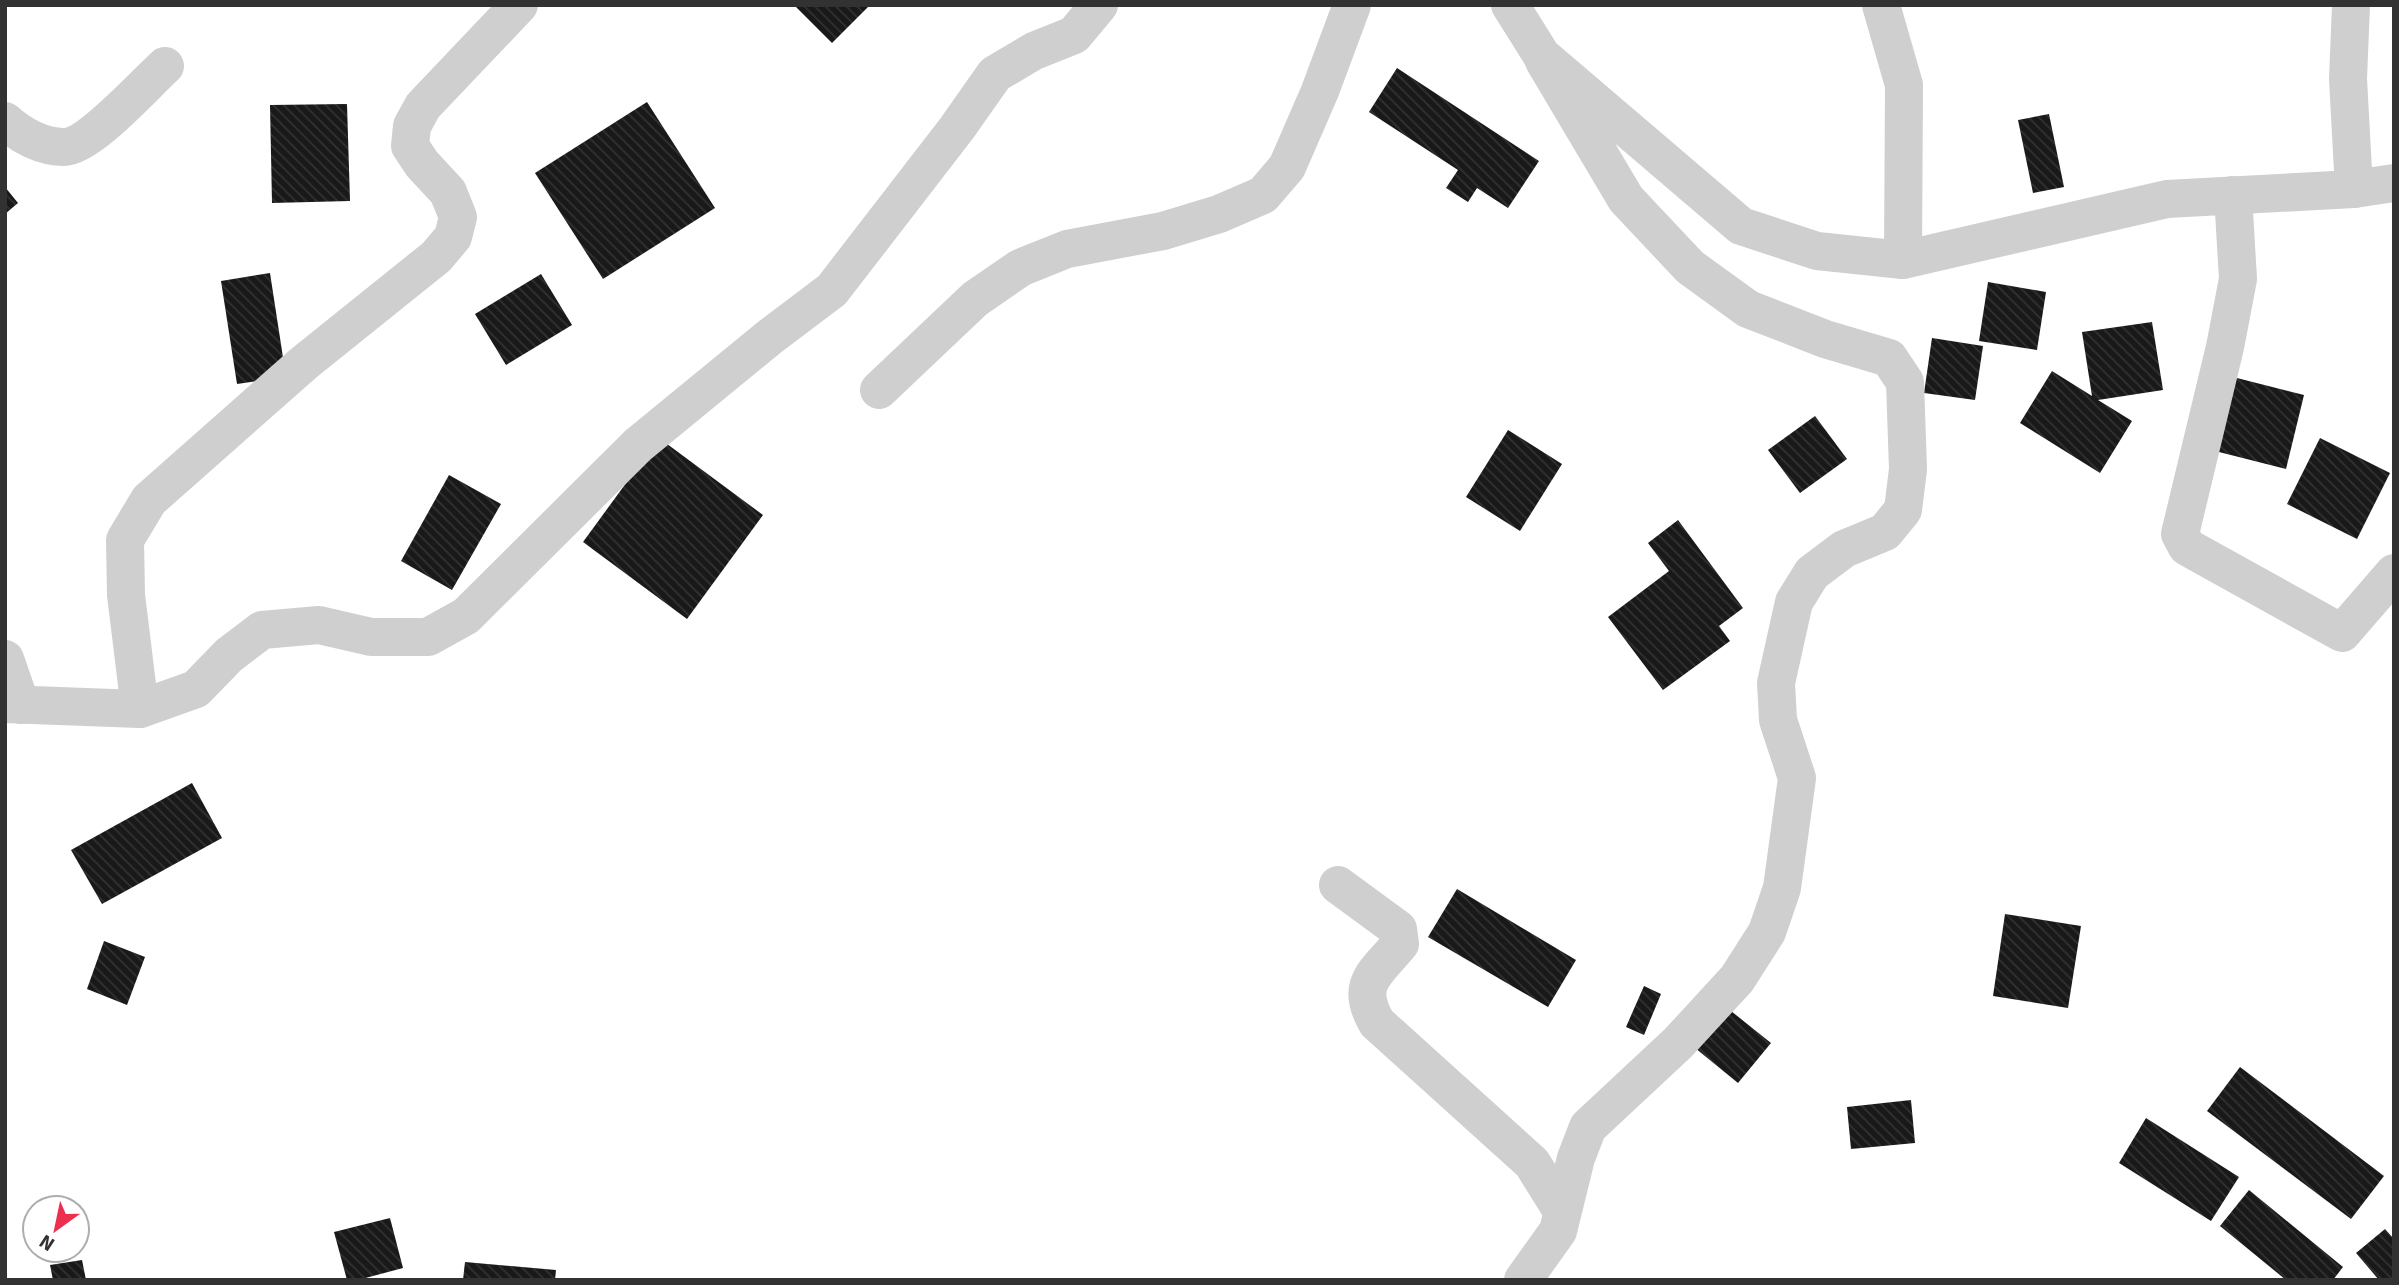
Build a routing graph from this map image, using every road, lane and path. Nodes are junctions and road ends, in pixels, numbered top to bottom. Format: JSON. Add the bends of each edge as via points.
{"nodes":[{"id":1,"x":519,"y":5,"type":"edge"},
{"id":2,"x":1099,"y":5,"type":"edge"},
{"id":3,"x":1352,"y":5,"type":"edge"},
{"id":4,"x":1510,"y":5,"type":"edge"},
{"id":5,"x":1881,"y":5,"type":"edge"},
{"id":6,"x":2351,"y":5,"type":"edge"},
{"id":7,"x":1542,"y":56,"type":"junction"},
{"id":8,"x":165,"y":66,"type":"dead end"},
{"id":9,"x":5,"y":121,"type":"edge"},
{"id":10,"x":2394,"y":183,"type":"edge"},
{"id":11,"x":2354,"y":189,"type":"junction"},
{"id":12,"x":2233,"y":195,"type":"junction"},
{"id":13,"x":1903,"y":260,"type":"junction"},
{"id":14,"x":879,"y":390,"type":"dead end"},
{"id":15,"x":2394,"y":573,"type":"edge"},
{"id":16,"x":5,"y":659,"type":"edge"},
{"id":17,"x":13,"y":705,"type":"edge"},
{"id":18,"x":140,"y":709,"type":"junction"},
{"id":19,"x":1338,"y":885,"type":"dead end"},
{"id":20,"x":1562,"y":1211,"type":"junction"},
{"id":21,"x":1523,"y":1280,"type":"edge"}],
"edges":[{"from":1,"to":18,"type":"street","via":[[423,106],[412,126],[410,146],[448,192],[458,217],[453,237],[436,257],[303,363],[149,500],[125,540],[126,595]]},
{"from":2,"to":18,"type":"street","via":[[1074,35],[995,74],[832,290],[638,445],[466,616],[428,638],[372,638],[319,625],[262,630],[229,654],[196,689]]},
{"from":3,"to":14,"type":"street","via":[[1287,167],[1263,195],[1219,214],[1067,249],[1020,268],[975,299]]},
{"from":4,"to":7,"type":"street"},
{"from":5,"to":13,"type":"street","via":[[1903,85]]},
{"from":6,"to":11,"type":"street","via":[[2348,79]]},
{"from":7,"to":13,"type":"street","via":[[1741,226],[1817,251]]},
{"from":7,"to":20,"type":"street","via":[[1626,199],[1690,267],[1748,309],[1889,359],[1905,382],[1908,469],[1903,510],[1885,532],[1844,549],[1812,573],[1794,602],[1776,683],[1778,720],[1797,778],[1782,888],[1767,932],[1737,979],[1678,1043],[1588,1126]]},
{"from":8,"to":9,"type":"street","via":[[90,136],[66,147],[40,143]]},
{"from":10,"to":11,"type":"street"},
{"from":11,"to":12,"type":"street"},
{"from":12,"to":13,"type":"street","via":[[2167,199]]},
{"from":12,"to":15,"type":"street","via":[[2238,279],[2180,534],[2187,547],[2342,632]]},
{"from":16,"to":17,"type":"street"},
{"from":17,"to":18,"type":"street"},
{"from":19,"to":20,"type":"street","via":[[1398,929],[1401,944],[1370,980],[1366,994],[1377,1023],[1532,1163]]},
{"from":20,"to":21,"type":"street","via":[[1558,1231]]}]}
